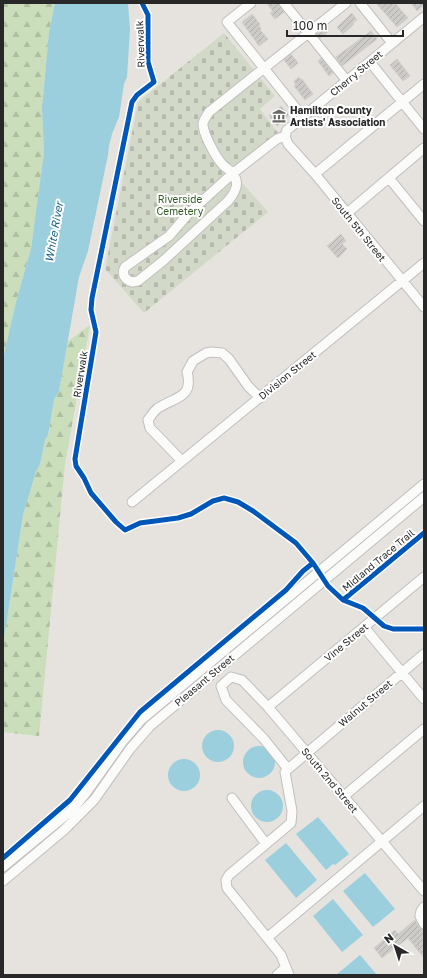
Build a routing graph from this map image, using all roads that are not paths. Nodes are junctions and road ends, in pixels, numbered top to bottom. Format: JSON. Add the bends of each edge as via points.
{"nodes":[{"id":1,"x":251,"y":3,"type":"edge"},
{"id":2,"x":284,"y":3,"type":"edge"},
{"id":3,"x":346,"y":3,"type":"edge"},
{"id":4,"x":360,"y":3,"type":"edge"},
{"id":5,"x":424,"y":17,"type":"edge"},
{"id":6,"x":309,"y":33,"type":"junction"},
{"id":7,"x":392,"y":43,"type":"junction"},
{"id":8,"x":370,"y":62,"type":"junction"},
{"id":9,"x":264,"y":69,"type":"junction"},
{"id":10,"x":347,"y":80,"type":"junction"},
{"id":11,"x":424,"y":84,"type":"edge"},
{"id":12,"x":402,"y":102,"type":"junction"},
{"id":13,"x":303,"y":117,"type":"junction"},
{"id":14,"x":424,"y":129,"type":"edge"},
{"id":15,"x":285,"y":136,"type":"junction"},
{"id":16,"x":424,"y":148,"type":"edge"},
{"id":17,"x":232,"y":174,"type":"junction"},
{"id":18,"x":315,"y":174,"type":"junction"},
{"id":19,"x":389,"y":178,"type":"junction"},
{"id":20,"x":346,"y":214,"type":"junction"},
{"id":21,"x":424,"y":221,"type":"edge"},
{"id":22,"x":424,"y":263,"type":"edge"},
{"id":23,"x":402,"y":281,"type":"junction"},
{"id":24,"x":424,"y":307,"type":"edge"},
{"id":25,"x":260,"y":398,"type":"junction"},
{"id":26,"x":182,"y":461,"type":"junction"},
{"id":27,"x":424,"y":484,"type":"edge"},
{"id":28,"x":424,"y":497,"type":"edge"},
{"id":29,"x":132,"y":502,"type":"dead end"},
{"id":30,"x":424,"y":577,"type":"edge"},
{"id":31,"x":364,"y":626,"type":"junction"},
{"id":32,"x":424,"y":654,"type":"edge"},
{"id":33,"x":402,"y":672,"type":"junction"},
{"id":34,"x":424,"y":699,"type":"edge"},
{"id":35,"x":268,"y":707,"type":"junction"},
{"id":36,"x":424,"y":729,"type":"edge"},
{"id":37,"x":307,"y":752,"type":"junction"},
{"id":38,"x":288,"y":769,"type":"junction"},
{"id":39,"x":344,"y":796,"type":"junction"},
{"id":40,"x":232,"y":798,"type":"dead end"},
{"id":41,"x":424,"y":806,"type":"edge"},
{"id":42,"x":382,"y":841,"type":"junction"},
{"id":43,"x":266,"y":844,"type":"junction"},
{"id":44,"x":3,"y":867,"type":"edge"},
{"id":45,"x":3,"y":881,"type":"edge"},
{"id":46,"x":424,"y":890,"type":"edge"},
{"id":47,"x":424,"y":907,"type":"edge"},
{"id":48,"x":424,"y":924,"type":"edge"},
{"id":49,"x":268,"y":937,"type":"junction"},
{"id":50,"x":288,"y":971,"type":"edge"},
{"id":51,"x":276,"y":975,"type":"edge"}],
"edges":[{"from":1,"to":9,"type":"street","via":[[227,22]]},
{"from":2,"to":6,"type":"street"},
{"from":3,"to":6,"type":"street"},
{"from":4,"to":7,"type":"street"},
{"from":5,"to":7,"type":"street","name":"Cherry Street"},
{"from":6,"to":9,"type":"street"},
{"from":6,"to":10,"type":"street"},
{"from":7,"to":8,"type":"street","name":"Cherry Street"},
{"from":8,"to":10,"type":"street","name":"Cherry Street"},
{"from":8,"to":12,"type":"street"},
{"from":9,"to":13,"type":"street"},
{"from":9,"to":17,"type":"street","via":[[209,112],[203,123],[217,158]]},
{"from":10,"to":13,"type":"street","name":"Cherry Street"},
{"from":11,"to":12,"type":"street"},
{"from":12,"to":14,"type":"street"},
{"from":12,"to":18,"type":"street"},
{"from":13,"to":15,"type":"street","name":"Cherry Street"},
{"from":15,"to":17,"type":"street","name":"Cherry Street","via":[[277,139]]},
{"from":15,"to":18,"type":"street","name":"South 5th Street","via":[[288,144]]},
{"from":16,"to":19,"type":"street"},
{"from":17,"to":17,"type":"street","name":"Cherry Street","via":[[189,213],[169,236],[124,267],[126,279],[138,281],[228,201],[235,193],[237,184]]},
{"from":18,"to":20,"type":"street","name":"South 5th Street"},
{"from":19,"to":20,"type":"street"},
{"from":19,"to":21,"type":"street"},
{"from":20,"to":23,"type":"street","name":"South 5th Street"},
{"from":22,"to":23,"type":"street","name":"Division Street"},
{"from":23,"to":24,"type":"street","name":"South 5th Street"},
{"from":23,"to":25,"type":"street","name":"Division Street"},
{"from":25,"to":26,"type":"street","name":"Division Street"},
{"from":25,"to":26,"type":"street","via":[[222,353],[206,353],[193,361],[187,372],[188,389],[157,409],[148,420],[150,428]]},
{"from":26,"to":29,"type":"street","name":"Division Street"},
{"from":27,"to":44,"type":"street","name":"Pleasant Street","via":[[141,720],[72,810]]},
{"from":28,"to":45,"type":"street","name":"Pleasant Street","via":[[150,726],[130,749],[94,800],[64,830]]},
{"from":30,"to":31,"type":"street","name":"Vine Street"},
{"from":31,"to":33,"type":"street"},
{"from":31,"to":35,"type":"street","name":"Vine Street"},
{"from":32,"to":33,"type":"street","name":"Walnut Street"},
{"from":33,"to":34,"type":"street"},
{"from":33,"to":37,"type":"street","name":"Walnut Street"},
{"from":35,"to":37,"type":"street","name":"South 2nd Street"},
{"from":35,"to":38,"type":"street","name":"South 2nd Street","via":[[242,680],[231,677],[221,686],[226,700],[264,739]]},
{"from":36,"to":39,"type":"street"},
{"from":37,"to":38,"type":"street","name":"Walnut Street"},
{"from":37,"to":39,"type":"street","name":"South 2nd Street"},
{"from":38,"to":43,"type":"street","via":[[285,772],[292,811],[291,823]]},
{"from":39,"to":42,"type":"street","name":"South 2nd Street"},
{"from":40,"to":43,"type":"street"},
{"from":41,"to":42,"type":"street"},
{"from":42,"to":46,"type":"street","name":"South 2nd Street"},
{"from":42,"to":49,"type":"street"},
{"from":43,"to":49,"type":"street","via":[[226,880],[227,888]]},
{"from":47,"to":48,"type":"street","via":[[420,916]]},
{"from":49,"to":50,"type":"street","via":[[281,955]]},
{"from":50,"to":51,"type":"street"}]}
